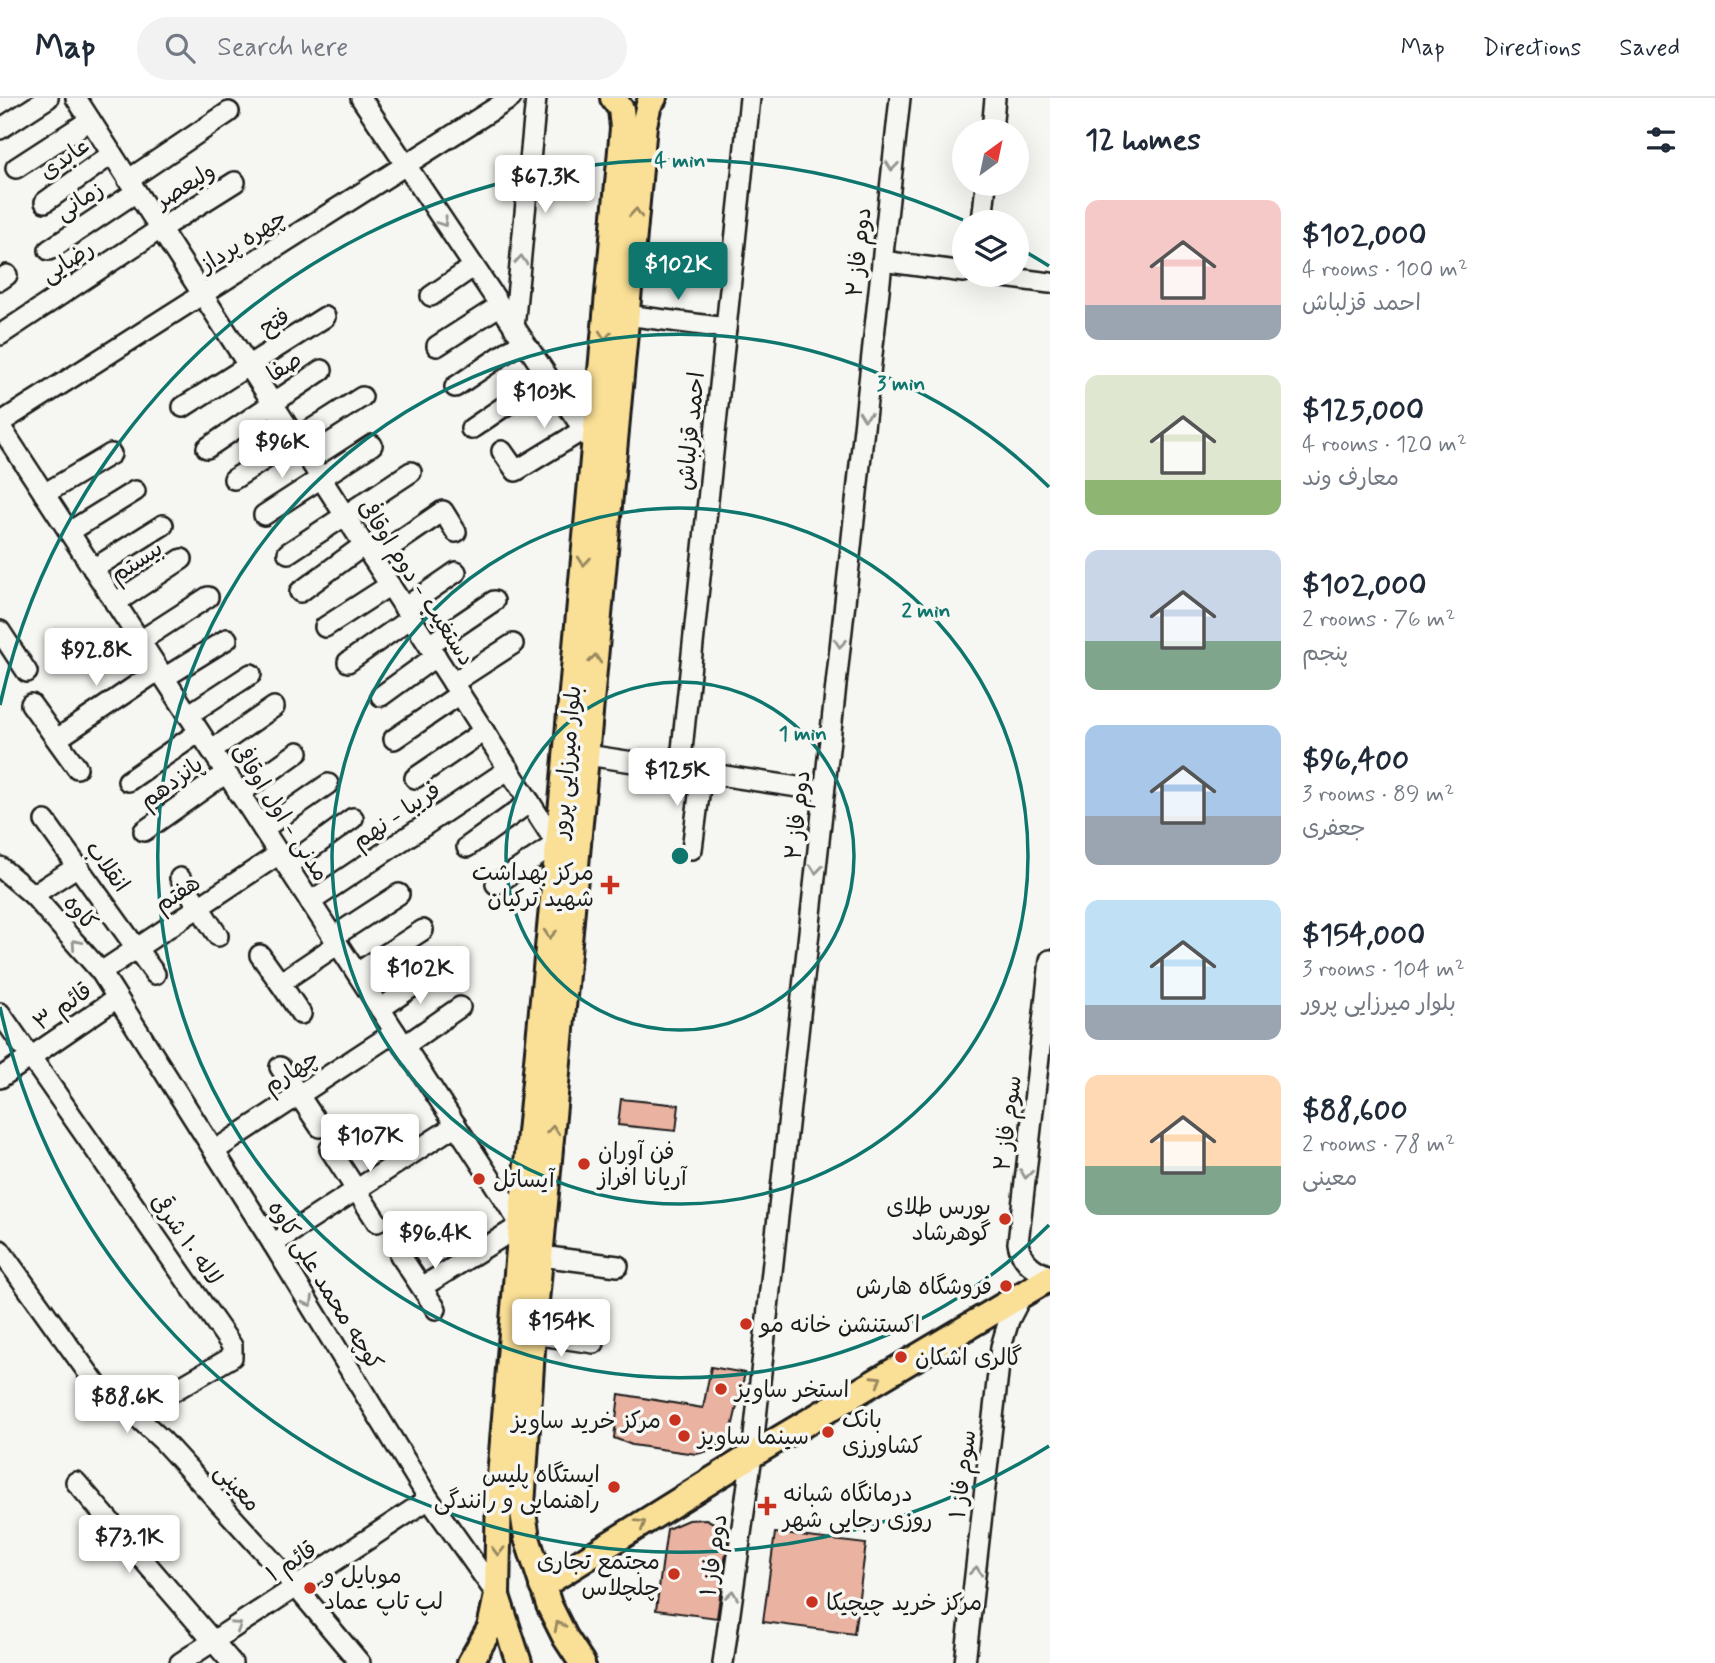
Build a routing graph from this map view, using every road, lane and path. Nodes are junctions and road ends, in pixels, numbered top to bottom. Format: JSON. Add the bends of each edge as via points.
{"nodes":[{"id":1,"x":48,"y":98,"type":"edge"},
{"id":2,"x":76,"y":98,"type":"edge"},
{"id":3,"x":361,"y":98,"type":"edge"},
{"id":4,"x":511,"y":98,"type":"edge"},
{"id":5,"x":536,"y":98,"type":"edge"},
{"id":6,"x":613,"y":98,"type":"edge"},
{"id":7,"x":653,"y":98,"type":"edge"},
{"id":8,"x":750,"y":98,"type":"edge"},
{"id":9,"x":900,"y":98,"type":"edge"},
{"id":10,"x":995,"y":98,"type":"edge"},
{"id":11,"x":229,"y":112,"type":"dead end"},
{"id":12,"x":993,"y":119,"type":"edge"},
{"id":13,"x":90,"y":120,"type":"junction"},
{"id":14,"x":0,"y":130,"type":"edge"},
{"id":15,"x":112,"y":155,"type":"junction"},
{"id":16,"x":404,"y":166,"type":"junction"},
{"id":17,"x":16,"y":168,"type":"dead end"},
{"id":18,"x":235,"y":183,"type":"dead end"},
{"id":19,"x":132,"y":186,"type":"junction"},
{"id":20,"x":45,"y":202,"type":"dead end"},
{"id":21,"x":160,"y":229,"type":"junction"},
{"id":22,"x":49,"y":250,"type":"dead end"},
{"id":23,"x":882,"y":261,"type":"junction"},
{"id":24,"x":473,"y":267,"type":"junction"},
{"id":25,"x":952,"y":270,"type":"edge"},
{"id":26,"x":1029,"y":280,"type":"edge"},
{"id":27,"x":1050,"y":283,"type":"edge"},
{"id":28,"x":202,"y":294,"type":"junction"},
{"id":29,"x":430,"y":296,"type":"dead end"},
{"id":30,"x":499,"y":306,"type":"junction"},
{"id":31,"x":626,"y":315,"type":"junction"},
{"id":32,"x":325,"y":317,"type":"dead end"},
{"id":33,"x":726,"y":328,"type":"junction"},
{"id":34,"x":0,"y":335,"type":"edge"},
{"id":35,"x":519,"y":335,"type":"junction"},
{"id":36,"x":437,"y":346,"type":"dead end"},
{"id":37,"x":248,"y":366,"type":"junction"},
{"id":38,"x":322,"y":370,"type":"dead end"},
{"id":39,"x":547,"y":377,"type":"junction"},
{"id":40,"x":455,"y":387,"type":"dead end"},
{"id":41,"x":362,"y":397,"type":"dead end"},
{"id":42,"x":272,"y":402,"type":"junction"},
{"id":43,"x":183,"y":407,"type":"dead end"},
{"id":44,"x":0,"y":424,"type":"edge"},
{"id":45,"x":471,"y":429,"type":"dead end"},
{"id":46,"x":589,"y":438,"type":"junction"},
{"id":47,"x":296,"y":439,"type":"junction"},
{"id":48,"x":372,"y":445,"type":"dead end"},
{"id":49,"x":207,"y":448,"type":"dead end"},
{"id":50,"x":502,"y":451,"type":"dead end"},
{"id":51,"x":111,"y":454,"type":"dead end"},
{"id":52,"x":411,"y":472,"type":"dead end"},
{"id":53,"x":234,"y":479,"type":"dead end"},
{"id":54,"x":321,"y":479,"type":"junction"},
{"id":55,"x":135,"y":491,"type":"dead end"},
{"id":56,"x":44,"y":494,"type":"junction"},
{"id":57,"x":264,"y":515,"type":"dead end"},
{"id":58,"x":345,"y":516,"type":"junction"},
{"id":59,"x":163,"y":525,"type":"dead end"},
{"id":60,"x":456,"y":531,"type":"dead end"},
{"id":61,"x":69,"y":532,"type":"junction"},
{"id":62,"x":369,"y":552,"type":"junction"},
{"id":63,"x":288,"y":553,"type":"dead end"},
{"id":64,"x":183,"y":559,"type":"dead end"},
{"id":65,"x":93,"y":569,"type":"junction"},
{"id":66,"x":456,"y":572,"type":"dead end"},
{"id":67,"x":390,"y":585,"type":"junction"},
{"id":68,"x":300,"y":592,"type":"dead end"},
{"id":69,"x":208,"y":597,"type":"dead end"},
{"id":70,"x":494,"y":601,"type":"dead end"},
{"id":71,"x":116,"y":603,"type":"junction"},
{"id":72,"x":408,"y":613,"type":"junction"},
{"id":73,"x":325,"y":627,"type":"dead end"},
{"id":74,"x":0,"y":631,"type":"edge"},
{"id":75,"x":227,"y":639,"type":"dead end"},
{"id":76,"x":140,"y":641,"type":"junction"},
{"id":77,"x":513,"y":644,"type":"dead end"},
{"id":78,"x":432,"y":651,"type":"junction"},
{"id":79,"x":348,"y":662,"type":"dead end"},
{"id":80,"x":27,"y":672,"type":"dead end"},
{"id":81,"x":162,"y":674,"type":"junction"},
{"id":82,"x":251,"y":674,"type":"dead end"},
{"id":83,"x":457,"y":688,"type":"junction"},
{"id":84,"x":381,"y":696,"type":"dead end"},
{"id":85,"x":31,"y":704,"type":"dead end"},
{"id":86,"x":274,"y":707,"type":"dead end"},
{"id":87,"x":188,"y":715,"type":"junction"},
{"id":88,"x":484,"y":731,"type":"junction"},
{"id":89,"x":199,"y":732,"type":"junction"},
{"id":90,"x":57,"y":739,"type":"junction"},
{"id":91,"x":394,"y":739,"type":"dead end"},
{"id":92,"x":212,"y":750,"type":"junction"},
{"id":93,"x":298,"y":752,"type":"dead end"},
{"id":94,"x":587,"y":755,"type":"junction"},
{"id":95,"x":77,"y":768,"type":"dead end"},
{"id":96,"x":509,"y":769,"type":"junction"},
{"id":97,"x":680,"y":769,"type":"junction"},
{"id":98,"x":702,"y":772,"type":"junction"},
{"id":99,"x":226,"y":773,"type":"junction"},
{"id":100,"x":415,"y":778,"type":"dead end"},
{"id":101,"x":128,"y":781,"type":"dead end"},
{"id":102,"x":328,"y":784,"type":"dead end"},
{"id":103,"x":824,"y":791,"type":"junction"},
{"id":104,"x":240,"y":794,"type":"junction"},
{"id":105,"x":530,"y":802,"type":"junction"},
{"id":106,"x":353,"y":818,"type":"dead end"},
{"id":107,"x":45,"y":821,"type":"dead end"},
{"id":108,"x":263,"y":829,"type":"junction"},
{"id":109,"x":145,"y":831,"type":"dead end"},
{"id":110,"x":558,"y":845,"type":"junction"},
{"id":111,"x":467,"y":847,"type":"dead end"},
{"id":112,"x":692,"y":849,"type":"dead end"},
{"id":113,"x":283,"y":860,"type":"junction"},
{"id":114,"x":78,"y":866,"type":"junction"},
{"id":115,"x":0,"y":867,"type":"edge"},
{"id":116,"x":180,"y":878,"type":"dead end"},
{"id":117,"x":496,"y":884,"type":"dead end"},
{"id":118,"x":399,"y":894,"type":"dead end"},
{"id":119,"x":33,"y":895,"type":"junction"},
{"id":120,"x":310,"y":902,"type":"junction"},
{"id":121,"x":200,"y":908,"type":"junction"},
{"id":122,"x":423,"y":930,"type":"dead end"},
{"id":123,"x":218,"y":936,"type":"dead end"},
{"id":124,"x":335,"y":941,"type":"junction"},
{"id":125,"x":137,"y":948,"type":"junction"},
{"id":126,"x":260,"y":955,"type":"dead end"},
{"id":127,"x":1050,"y":960,"type":"edge"},
{"id":128,"x":437,"y":970,"type":"dead end"},
{"id":129,"x":101,"y":972,"type":"junction"},
{"id":130,"x":357,"y":973,"type":"junction"},
{"id":131,"x":155,"y":974,"type":"dead end"},
{"id":132,"x":280,"y":983,"type":"junction"},
{"id":133,"x":117,"y":998,"type":"junction"},
{"id":134,"x":460,"y":1007,"type":"dead end"},
{"id":135,"x":380,"y":1009,"type":"junction"},
{"id":136,"x":0,"y":1013,"type":"edge"},
{"id":137,"x":301,"y":1014,"type":"dead end"},
{"id":138,"x":400,"y":1039,"type":"junction"},
{"id":139,"x":30,"y":1058,"type":"junction"},
{"id":140,"x":280,"y":1067,"type":"dead end"},
{"id":141,"x":0,"y":1078,"type":"edge"},
{"id":142,"x":299,"y":1096,"type":"junction"},
{"id":143,"x":456,"y":1125,"type":"junction"},
{"id":144,"x":320,"y":1127,"type":"dead end"},
{"id":145,"x":330,"y":1149,"type":"dead end"},
{"id":146,"x":214,"y":1151,"type":"junction"},
{"id":147,"x":357,"y":1190,"type":"junction"},
{"id":148,"x":377,"y":1222,"type":"dead end"},
{"id":149,"x":521,"y":1225,"type":"junction"},
{"id":150,"x":273,"y":1244,"type":"junction"},
{"id":151,"x":0,"y":1250,"type":"edge"},
{"id":152,"x":400,"y":1255,"type":"dead end"},
{"id":153,"x":541,"y":1256,"type":"junction"},
{"id":154,"x":618,"y":1266,"type":"dead end"},
{"id":155,"x":1050,"y":1277,"type":"edge"},
{"id":156,"x":422,"y":1287,"type":"junction"},
{"id":157,"x":1022,"y":1295,"type":"junction"},
{"id":158,"x":436,"y":1309,"type":"dead end"},
{"id":159,"x":533,"y":1334,"type":"junction"},
{"id":160,"x":594,"y":1343,"type":"dead end"},
{"id":161,"x":134,"y":1414,"type":"junction"},
{"id":162,"x":752,"y":1455,"type":"junction"},
{"id":163,"x":76,"y":1482,"type":"dead end"},
{"id":164,"x":429,"y":1499,"type":"junction"},
{"id":165,"x":542,"y":1586,"type":"junction"},
{"id":166,"x":296,"y":1587,"type":"junction"},
{"id":167,"x":497,"y":1595,"type":"junction"},
{"id":168,"x":214,"y":1641,"type":"junction"},
{"id":169,"x":180,"y":1663,"type":"edge"},
{"id":170,"x":232,"y":1663,"type":"edge"},
{"id":171,"x":360,"y":1663,"type":"edge"},
{"id":172,"x":470,"y":1663,"type":"edge"},
{"id":173,"x":519,"y":1663,"type":"edge"},
{"id":174,"x":582,"y":1663,"type":"edge"},
{"id":175,"x":723,"y":1663,"type":"edge"},
{"id":176,"x":965,"y":1663,"type":"edge"}],
"edges":[{"from":1,"to":14,"type":"street"},
{"from":2,"to":13,"type":"street","name":"دستغیب - دوم اوقافی"},
{"from":3,"to":16,"type":"street"},
{"from":4,"to":16,"type":"street","name":"چهره پرداز"},
{"from":35,"to":5,"type":"street","one_way":true},
{"from":6,"to":46,"type":"main road","name":"بلوار میرزایی پرور","one_way":true,"via":[[621,109],[623,128]]},
{"from":31,"to":7,"type":"main road","name":"بلوار میرزایی پرور","one_way":true,"via":[[644,125]]},
{"from":8,"to":33,"type":"street","name":"احمد قزلباش"},
{"from":9,"to":23,"type":"street","name":"دوم فاز ۲","one_way":true},
{"from":10,"to":12,"type":"street"},
{"from":11,"to":19,"type":"street","name":"زمانی"},
{"from":13,"to":15,"type":"street","name":"دستغیب - دوم اوقافی"},
{"from":13,"to":17,"type":"street"},
{"from":15,"to":19,"type":"street","name":"دستغیب - دوم اوقافی"},
{"from":15,"to":20,"type":"street","name":"عابدی"},
{"from":16,"to":24,"type":"street","one_way":true},
{"from":16,"to":28,"type":"street","name":"چهره پرداز"},
{"from":18,"to":21,"type":"street","name":"ولیعصر"},
{"from":19,"to":21,"type":"street","name":"دستغیب - دوم اوقافی"},
{"from":19,"to":22,"type":"street","name":"زمانی"},
{"from":21,"to":28,"type":"street","name":"دستغیب - دوم اوقافی"},
{"from":21,"to":34,"type":"street","name":"رضایی"},
{"from":23,"to":25,"type":"street"},
{"from":23,"to":103,"type":"street","name":"دوم فاز ۲","one_way":true},
{"from":24,"to":29,"type":"street"},
{"from":24,"to":30,"type":"street"},
{"from":26,"to":27,"type":"street"},
{"from":28,"to":37,"type":"street","name":"دستغیب - دوم اوقافی"},
{"from":28,"to":44,"type":"street","name":"چهره پرداز"},
{"from":30,"to":35,"type":"street"},
{"from":30,"to":36,"type":"street"},
{"from":31,"to":33,"type":"street"},
{"from":94,"to":31,"type":"main road","name":"بلوار میرزایی پرور","one_way":true},
{"from":32,"to":37,"type":"street","name":"فتح"},
{"from":33,"to":97,"type":"street","name":"احمد قزلباش"},
{"from":35,"to":39,"type":"street"},
{"from":35,"to":40,"type":"street"},
{"from":37,"to":42,"type":"street","name":"دستغیب - دوم اوقافی"},
{"from":37,"to":43,"type":"street","name":"فتح"},
{"from":38,"to":42,"type":"street","name":"صفا"},
{"from":39,"to":45,"type":"street"},
{"from":39,"to":46,"type":"street"},
{"from":41,"to":47,"type":"street"},
{"from":42,"to":47,"type":"street","name":"دستغیب - دوم اوقافی"},
{"from":42,"to":49,"type":"street","name":"صفا"},
{"from":44,"to":56,"type":"street","name":"مدنی - اول اوقافی"},
{"from":46,"to":50,"type":"street","via":[[520,476]]},
{"from":46,"to":110,"type":"main road","name":"بلوار میرزایی پرور","one_way":true},
{"from":47,"to":53,"type":"street"},
{"from":47,"to":54,"type":"street","name":"دستغیب - دوم اوقافی"},
{"from":48,"to":54,"type":"street"},
{"from":51,"to":56,"type":"street"},
{"from":52,"to":58,"type":"street"},
{"from":54,"to":57,"type":"street"},
{"from":54,"to":58,"type":"street","name":"دستغیب - دوم اوقافی"},
{"from":55,"to":61,"type":"street"},
{"from":56,"to":61,"type":"street","name":"مدنی - اول اوقافی"},
{"from":58,"to":62,"type":"street","name":"دستغیب - دوم اوقافی"},
{"from":58,"to":63,"type":"street"},
{"from":59,"to":65,"type":"street"},
{"from":60,"to":62,"type":"street","via":[[443,511]]},
{"from":61,"to":65,"type":"street","name":"مدنی - اول اوقافی"},
{"from":62,"to":67,"type":"street","name":"دستغیب - دوم اوقافی"},
{"from":62,"to":68,"type":"street"},
{"from":64,"to":71,"type":"street","name":"بیستم"},
{"from":65,"to":71,"type":"street","name":"مدنی - اول اوقافی"},
{"from":66,"to":72,"type":"street"},
{"from":67,"to":72,"type":"street","name":"دستغیب - دوم اوقافی"},
{"from":67,"to":73,"type":"street"},
{"from":69,"to":76,"type":"street"},
{"from":70,"to":78,"type":"street"},
{"from":71,"to":76,"type":"street","name":"مدنی - اول اوقافی"},
{"from":72,"to":78,"type":"street","name":"دستغیب - دوم اوقافی"},
{"from":72,"to":79,"type":"street"},
{"from":74,"to":80,"type":"street"},
{"from":75,"to":81,"type":"street"},
{"from":76,"to":81,"type":"street","name":"مدنی - اول اوقافی"},
{"from":77,"to":83,"type":"street"},
{"from":78,"to":83,"type":"street","name":"دستغیب - دوم اوقافی"},
{"from":78,"to":84,"type":"street"},
{"from":81,"to":87,"type":"street","name":"مدنی - اول اوقافی"},
{"from":81,"to":90,"type":"street"},
{"from":82,"to":87,"type":"street"},
{"from":83,"to":88,"type":"street","name":"دستغیب - دوم اوقافی"},
{"from":83,"to":91,"type":"street"},
{"from":85,"to":90,"type":"street"},
{"from":86,"to":92,"type":"street"},
{"from":87,"to":89,"type":"street","name":"مدنی - اول اوقافی"},
{"from":88,"to":96,"type":"street","name":"دستغیب - دوم اوقافی"},
{"from":88,"to":100,"type":"street"},
{"from":89,"to":92,"type":"street","name":"مدنی - اول اوقافی"},
{"from":89,"to":101,"type":"street"},
{"from":90,"to":95,"type":"street"},
{"from":92,"to":99,"type":"street","name":"مدنی - اول اوقافی"},
{"from":93,"to":104,"type":"street"},
{"from":94,"to":97,"type":"street"},
{"from":153,"to":94,"type":"main road","name":"بلوار میرزایی پرور","one_way":true},
{"from":96,"to":105,"type":"street","name":"دستغیب - دوم اوقافی"},
{"from":96,"to":120,"type":"street","name":"فریبا - نهم"},
{"from":97,"to":98,"type":"street"},
{"from":98,"to":103,"type":"street"},
{"from":98,"to":112,"type":"street"},
{"from":99,"to":104,"type":"street","name":"مدنی - اول اوقافی"},
{"from":99,"to":109,"type":"street","name":"پانزدهم"},
{"from":102,"to":108,"type":"street"},
{"from":103,"to":162,"type":"street","name":"دوم فاز ۲","one_way":true},
{"from":104,"to":108,"type":"street","name":"مدنی - اول اوقافی"},
{"from":105,"to":110,"type":"street","name":"دستغیب - دوم اوقافی"},
{"from":105,"to":111,"type":"street"},
{"from":106,"to":113,"type":"street","name":"هفتم"},
{"from":107,"to":114,"type":"street","name":"انقلاب"},
{"from":108,"to":113,"type":"street","name":"مدنی - اول اوقافی"},
{"from":110,"to":117,"type":"street"},
{"from":110,"to":149,"type":"main road","name":"بلوار میرزایی پرور","one_way":true},
{"from":113,"to":120,"type":"street","name":"مدنی - اول اوقافی"},
{"from":113,"to":121,"type":"street","name":"هفتم"},
{"from":114,"to":119,"type":"street"},
{"from":114,"to":125,"type":"street","name":"انقلاب"},
{"from":115,"to":119,"type":"street","name":"کاوه"},
{"from":116,"to":121,"type":"street"},
{"from":118,"to":124,"type":"street"},
{"from":129,"to":119,"type":"street","name":"کاوه","one_way":true},
{"from":120,"to":124,"type":"street","name":"مدنی - اول اوقافی"},
{"from":121,"to":123,"type":"street"},
{"from":121,"to":125,"type":"street","name":"هفتم"},
{"from":122,"to":130,"type":"street"},
{"from":124,"to":130,"type":"street","name":"مدنی - اول اوقافی"},
{"from":124,"to":132,"type":"street"},
{"from":125,"to":129,"type":"street","name":"هفتم"},
{"from":125,"to":131,"type":"street","name":"انقلاب"},
{"from":126,"to":132,"type":"street"},
{"from":127,"to":155,"type":"street","name":"سوم فاز ۲","one_way":true,"via":[[1018,1242],[1031,1267]]},
{"from":128,"to":135,"type":"street"},
{"from":129,"to":133,"type":"street","name":"کاوه"},
{"from":130,"to":135,"type":"street","name":"مدنی - اول اوقافی"},
{"from":132,"to":137,"type":"street"},
{"from":133,"to":139,"type":"street","name":"قائم ۳"},
{"from":133,"to":146,"type":"street","name":"کوچه محمد علی کاوه"},
{"from":134,"to":138,"type":"street","name":"چهارم"},
{"from":135,"to":138,"type":"street","name":"مدنی - اول اوقافی"},
{"from":136,"to":139,"type":"street"},
{"from":138,"to":142,"type":"street","name":"چهارم"},
{"from":138,"to":143,"type":"street","name":"مدنی - اول اوقافی"},
{"from":139,"to":141,"type":"street","name":"قائم ۳"},
{"from":139,"to":161,"type":"street","name":"لاله ۱۰ شرقی","via":[[233,1346],[232,1357]]},
{"from":140,"to":142,"type":"street"},
{"from":142,"to":144,"type":"street"},
{"from":142,"to":146,"type":"street","name":"چهارم"},
{"from":143,"to":147,"type":"street"},
{"from":143,"to":149,"type":"street","name":"مدنی - اول اوقافی"},
{"from":145,"to":147,"type":"street"},
{"from":146,"to":150,"type":"street","name":"کوچه محمد علی کاوه"},
{"from":147,"to":148,"type":"street"},
{"from":147,"to":150,"type":"street"},
{"from":149,"to":156,"type":"street"},
{"from":149,"to":167,"type":"main road","name":"بلوار میرزایی پرور","one_way":true,"via":[[499,1489]]},
{"from":150,"to":164,"type":"street","name":"کوچه محمد علی کاوه","one_way":true},
{"from":151,"to":161,"type":"street","name":"معینی","via":[[102,1392]]},
{"from":152,"to":156,"type":"street"},
{"from":153,"to":154,"type":"street"},
{"from":153,"to":159,"type":"main road","name":"بلوار میرزایی پرور"},
{"from":155,"to":157,"type":"main road"},
{"from":156,"to":158,"type":"street"},
{"from":162,"to":157,"type":"main road","one_way":true},
{"from":176,"to":157,"type":"street","name":"سوم فاز ۱","one_way":true,"via":[[1001,1347]]},
{"from":159,"to":160,"type":"street"},
{"from":159,"to":165,"type":"main road","name":"بلوار میرزایی پرور","via":[[522,1506]]},
{"from":161,"to":166,"type":"street","name":"معینی"},
{"from":165,"to":162,"type":"main road","one_way":true},
{"from":175,"to":162,"type":"street","name":"دوم فاز ۱","one_way":true},
{"from":163,"to":168,"type":"street"},
{"from":164,"to":166,"type":"street","name":"قائم ۱"},
{"from":164,"to":167,"type":"street","name":"کوچه محمد علی کاوه"},
{"from":174,"to":165,"type":"main road","name":"بلوار میرزایی پرور","one_way":true,"via":[[556,1621]]},
{"from":168,"to":166,"type":"street","name":"قائم ۱","one_way":true},
{"from":166,"to":171,"type":"street","name":"معینی"},
{"from":167,"to":172,"type":"main road","via":[[490,1628]]},
{"from":167,"to":173,"type":"main road"},
{"from":168,"to":169,"type":"street","name":"قائم ۱"},
{"from":168,"to":170,"type":"street"}]}
